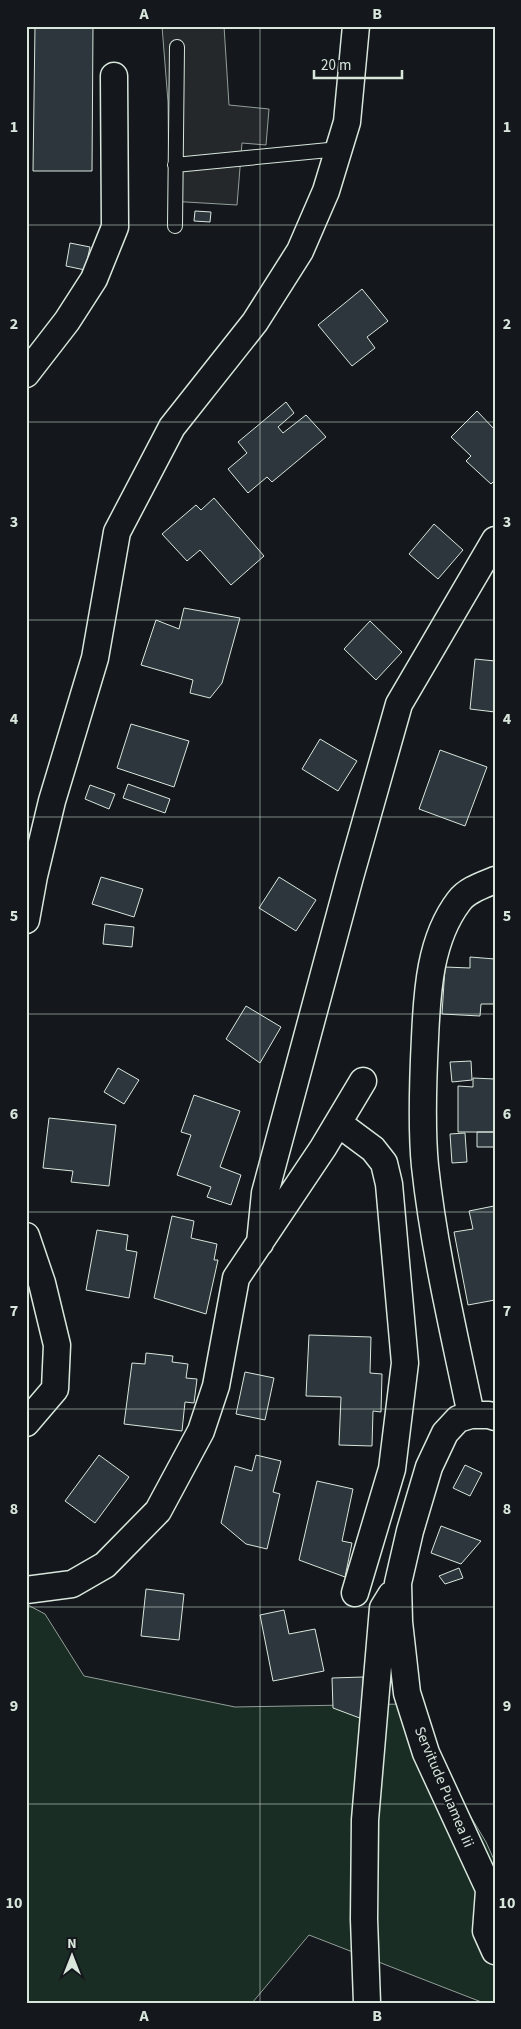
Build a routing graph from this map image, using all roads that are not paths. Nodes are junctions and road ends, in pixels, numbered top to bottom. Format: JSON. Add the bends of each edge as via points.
{"nodes":[{"id":1,"x":356,"y":26,"type":"edge"},
{"id":2,"x":177,"y":47,"type":"dead end"},
{"id":3,"x":114,"y":76,"type":"dead end"},
{"id":4,"x":339,"y":148,"type":"junction"},
{"id":5,"x":175,"y":165,"type":"junction"},
{"id":6,"x":175,"y":226,"type":"dead end"},
{"id":7,"x":26,"y":374,"type":"edge"},
{"id":8,"x":495,"y":540,"type":"edge"},
{"id":9,"x":495,"y":880,"type":"edge"},
{"id":10,"x":26,"y":920,"type":"edge"},
{"id":11,"x":363,"y":1081,"type":"dead end"},
{"id":12,"x":338,"y":1123,"type":"junction"},
{"id":13,"x":26,"y":1236,"type":"edge"},
{"id":14,"x":260,"y":1243,"type":"junction"},
{"id":15,"x":483,"y":1416,"type":"edge"},
{"id":16,"x":26,"y":1423,"type":"edge"},
{"id":17,"x":398,"y":1583,"type":"junction"},
{"id":18,"x":26,"y":1590,"type":"edge"},
{"id":19,"x":355,"y":1593,"type":"dead end"},
{"id":20,"x":492,"y":1897,"type":"edge"},
{"id":21,"x":495,"y":1951,"type":"edge"},
{"id":22,"x":367,"y":2003,"type":"edge"}],
"edges":[{"from":1,"to":4,"type":"street","via":[[354,73],[347,122]]},
{"from":2,"to":5,"type":"lane"},
{"from":3,"to":7,"type":"street","via":[[114,227],[94,279]]},
{"from":4,"to":5,"type":"lane"},
{"from":4,"to":10,"type":"street","via":[[326,191],[300,251],[255,322],[172,427],[117,532],[94,658],[52,801]]},
{"from":5,"to":6,"type":"lane"},
{"from":8,"to":14,"type":"street","via":[[400,704],[265,1193]]},
{"from":9,"to":15,"type":"street","via":[[460,899],[442,929],[427,992],[423,1075],[424,1164],[436,1246]]},
{"from":11,"to":12,"type":"street"},
{"from":12,"to":14,"type":"street"},
{"from":12,"to":19,"type":"street","via":[[373,1149],[384,1163],[389,1184],[405,1363],[392,1469]]},
{"from":13,"to":16,"type":"street","via":[[42,1283],[57,1345],[55,1389]]},
{"from":14,"to":18,"type":"street","via":[[236,1278],[216,1386],[202,1431],[158,1511],[105,1565],[72,1584]]},
{"from":15,"to":17,"type":"street","name":"Servitude Puamea Iii","via":[[458,1419],[444,1434],[429,1467]]},
{"from":17,"to":20,"type":"street","name":"Servitude Puamea Iii","via":[[407,1693],[426,1753]]},
{"from":17,"to":22,"type":"street","via":[[383,1608],[365,1820]]},
{"from":20,"to":21,"type":"street","via":[[486,1931]]}]}
